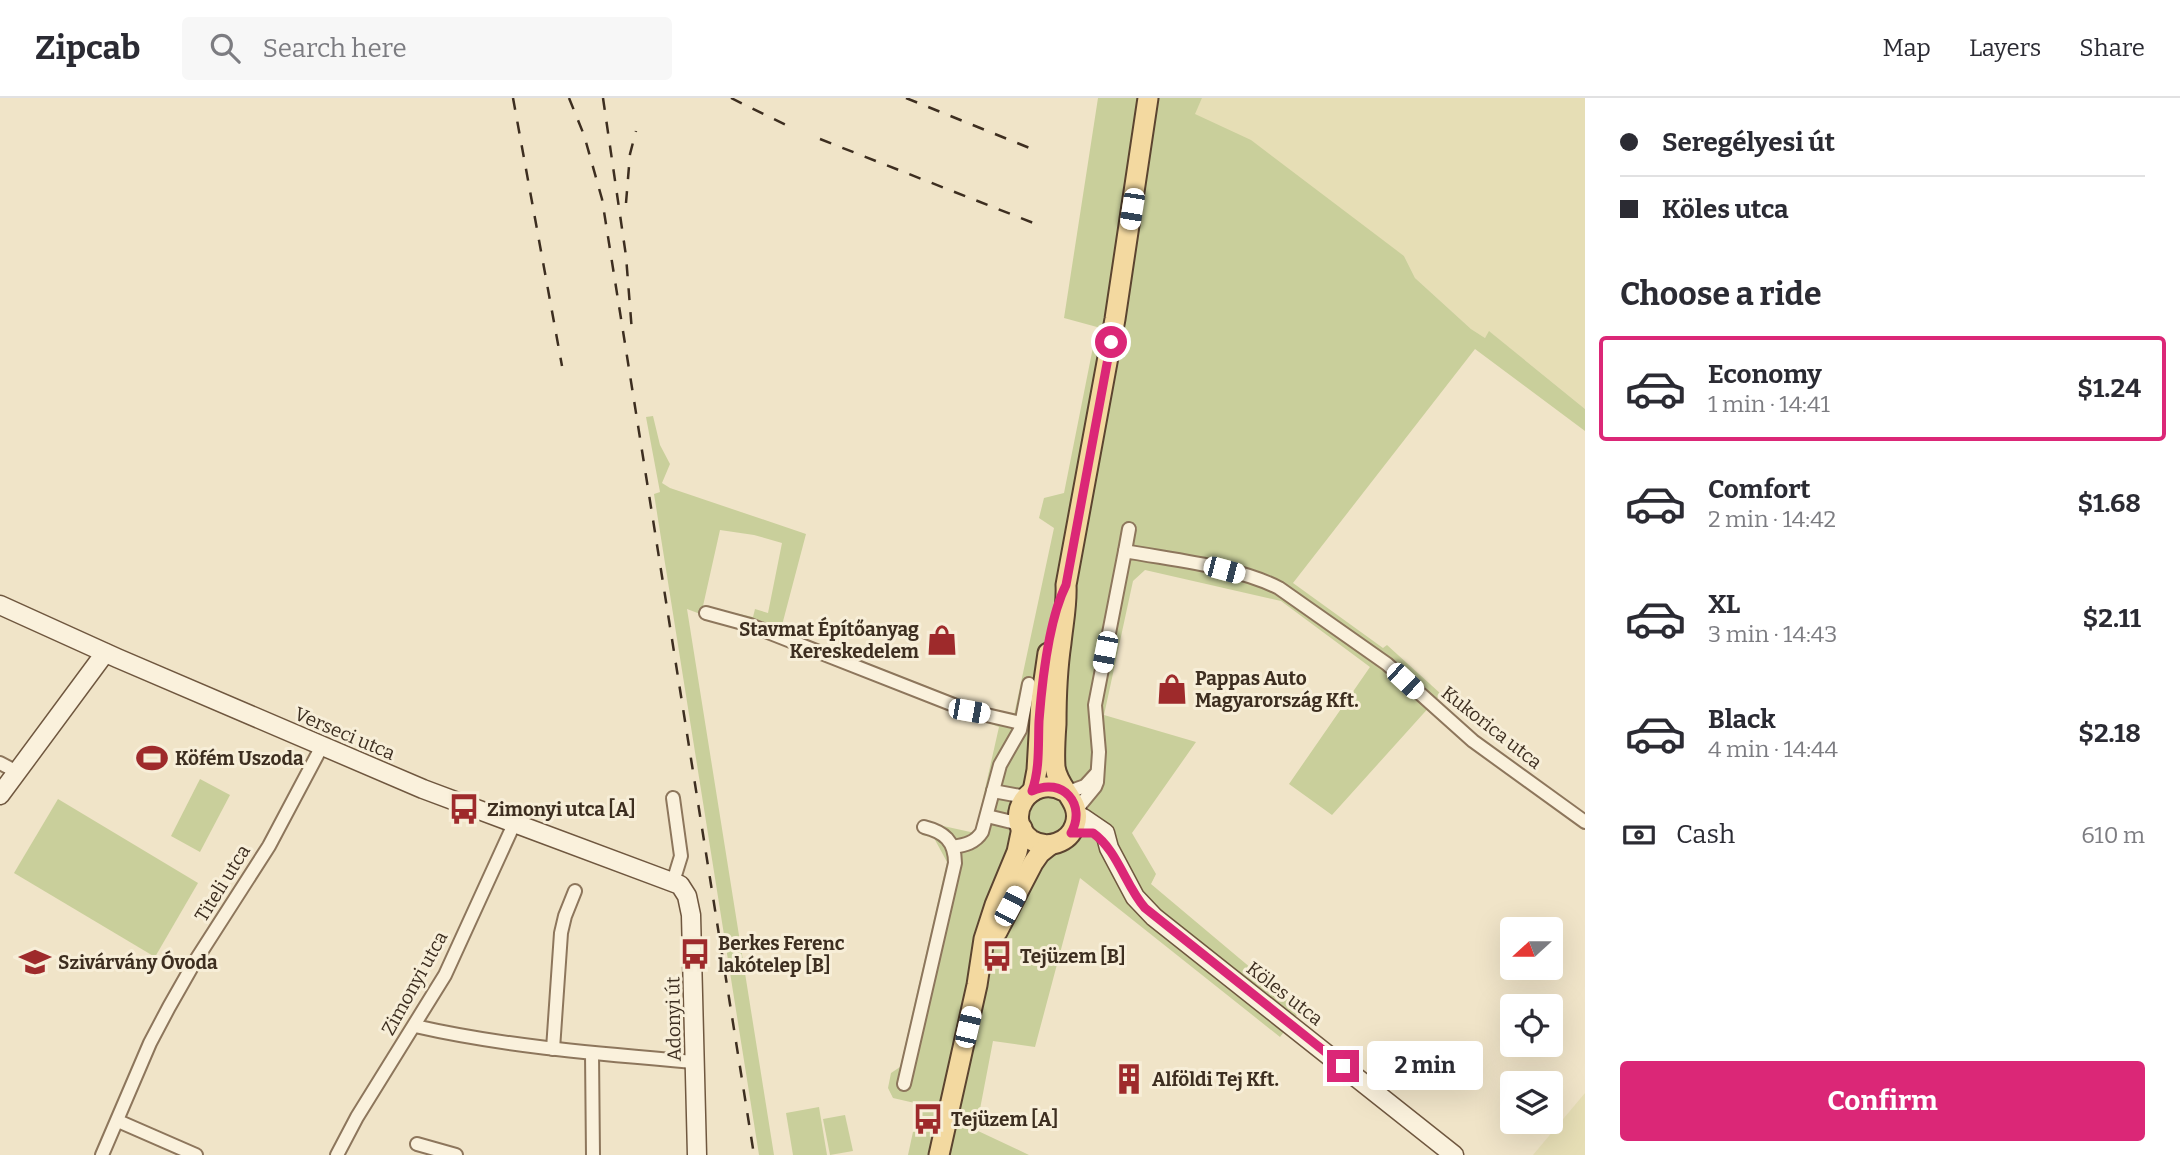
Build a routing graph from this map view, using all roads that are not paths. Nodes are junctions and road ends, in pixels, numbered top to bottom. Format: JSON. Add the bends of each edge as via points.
{"nodes":[{"id":1,"x":1148,"y":98,"type":"edge"},
{"id":2,"x":1129,"y":529,"type":"dead end"},
{"id":3,"x":1125,"y":551,"type":"junction"},
{"id":4,"x":1066,"y":585,"type":"junction"},
{"id":5,"x":0,"y":605,"type":"edge"},
{"id":6,"x":706,"y":613,"type":"dead end"},
{"id":7,"x":106,"y":653,"type":"junction"},
{"id":8,"x":1030,"y":684,"type":"dead end"},
{"id":9,"x":1021,"y":723,"type":"junction"},
{"id":10,"x":323,"y":746,"type":"junction"},
{"id":11,"x":0,"y":763,"type":"edge"},
{"id":12,"x":1098,"y":771,"type":"junction"},
{"id":13,"x":17,"y":772,"type":"junction"},
{"id":14,"x":993,"y":791,"type":"junction"},
{"id":15,"x":1065,"y":792,"type":"junction"},
{"id":16,"x":1029,"y":794,"type":"junction"},
{"id":17,"x":0,"y":795,"type":"edge"},
{"id":18,"x":673,"y":798,"type":"dead end"},
{"id":19,"x":987,"y":816,"type":"junction"},
{"id":20,"x":1075,"y":820,"type":"junction"},
{"id":21,"x":1585,"y":822,"type":"edge"},
{"id":22,"x":514,"y":824,"type":"junction"},
{"id":23,"x":1021,"y":826,"type":"junction"},
{"id":24,"x":924,"y":827,"type":"dead end"},
{"id":25,"x":1050,"y":845,"type":"junction"},
{"id":26,"x":953,"y":847,"type":"junction"},
{"id":27,"x":676,"y":884,"type":"junction"},
{"id":28,"x":575,"y":891,"type":"dead end"},
{"id":29,"x":977,"y":985,"type":"junction"},
{"id":30,"x":415,"y":1026,"type":"junction"},
{"id":31,"x":553,"y":1049,"type":"junction"},
{"id":32,"x":592,"y":1053,"type":"junction"},
{"id":33,"x":695,"y":1062,"type":"junction"},
{"id":34,"x":904,"y":1084,"type":"dead end"},
{"id":35,"x":118,"y":1121,"type":"junction"},
{"id":36,"x":417,"y":1144,"type":"dead end"},
{"id":37,"x":102,"y":1155,"type":"edge"},
{"id":38,"x":196,"y":1155,"type":"edge"},
{"id":39,"x":337,"y":1155,"type":"edge"},
{"id":40,"x":456,"y":1155,"type":"edge"},
{"id":41,"x":593,"y":1155,"type":"edge"},
{"id":42,"x":697,"y":1155,"type":"edge"},
{"id":43,"x":939,"y":1155,"type":"edge"},
{"id":44,"x":1454,"y":1155,"type":"edge"}],
"edges":[{"from":1,"to":4,"type":"main road","via":[[1113,333]]},
{"from":2,"to":3,"type":"street"},
{"from":3,"to":12,"type":"street","via":[[1095,705]]},
{"from":3,"to":21,"type":"street","name":"Kukorica utca","via":[[1224,570],[1285,592],[1387,664],[1473,741]]},
{"from":4,"to":15,"type":"main road","via":[[1055,752],[1055,769]]},
{"from":4,"to":16,"type":"main road","via":[[1054,617],[1042,693],[1037,770]]},
{"from":5,"to":7,"type":"street","name":"Verseci utca"},
{"from":6,"to":9,"type":"street","via":[[750,625],[969,711]]},
{"from":7,"to":10,"type":"street","name":"Verseci utca"},
{"from":7,"to":13,"type":"street"},
{"from":8,"to":9,"type":"street"},
{"from":9,"to":14,"type":"street"},
{"from":10,"to":22,"type":"street","name":"Verseci utca"},
{"from":10,"to":35,"type":"street","name":"Titeli utca","via":[[269,846],[169,1007]]},
{"from":11,"to":13,"type":"street"},
{"from":12,"to":15,"type":"street","via":[[1086,786]]},
{"from":12,"to":20,"type":"street","via":[[1095,787]]},
{"from":13,"to":17,"type":"street"},
{"from":14,"to":16,"type":"street"},
{"from":14,"to":19,"type":"street"},
{"from":15,"to":16,"type":"main road","via":[[1046,786]]},
{"from":15,"to":20,"type":"main road","via":[[1073,801]]},
{"from":16,"to":23,"type":"main road","via":[[1020,809]]},
{"from":18,"to":27,"type":"street","via":[[681,856]]},
{"from":19,"to":23,"type":"street"},
{"from":19,"to":26,"type":"street","via":[[978,838]]},
{"from":20,"to":25,"type":"main road","via":[[1060,842]]},
{"from":20,"to":44,"type":"street","name":"Köles utca","via":[[1110,848],[1135,897],[1154,916]]},
{"from":22,"to":27,"type":"street","name":"Verseci utca"},
{"from":22,"to":30,"type":"street","name":"Zimonyi utca","via":[[445,975]]},
{"from":23,"to":25,"type":"main road","via":[[1031,839]]},
{"from":23,"to":29,"type":"main road","via":[[1017,852],[984,939]]},
{"from":24,"to":26,"type":"street","via":[[944,835]]},
{"from":25,"to":29,"type":"main road","via":[[1033,863],[999,927]]},
{"from":26,"to":34,"type":"street","via":[[955,863]]},
{"from":27,"to":33,"type":"street","name":"Adonyi út","via":[[687,896],[691,915]]},
{"from":28,"to":31,"type":"street","via":[[561,933]]},
{"from":29,"to":43,"type":"main road"},
{"from":30,"to":31,"type":"street"},
{"from":30,"to":39,"type":"street","name":"Zimonyi utca"},
{"from":31,"to":32,"type":"street"},
{"from":32,"to":33,"type":"street"},
{"from":32,"to":41,"type":"street"},
{"from":33,"to":42,"type":"street","name":"Adonyi út"},
{"from":35,"to":37,"type":"street","name":"Titeli utca"},
{"from":35,"to":38,"type":"street"},
{"from":36,"to":40,"type":"street"}]}
